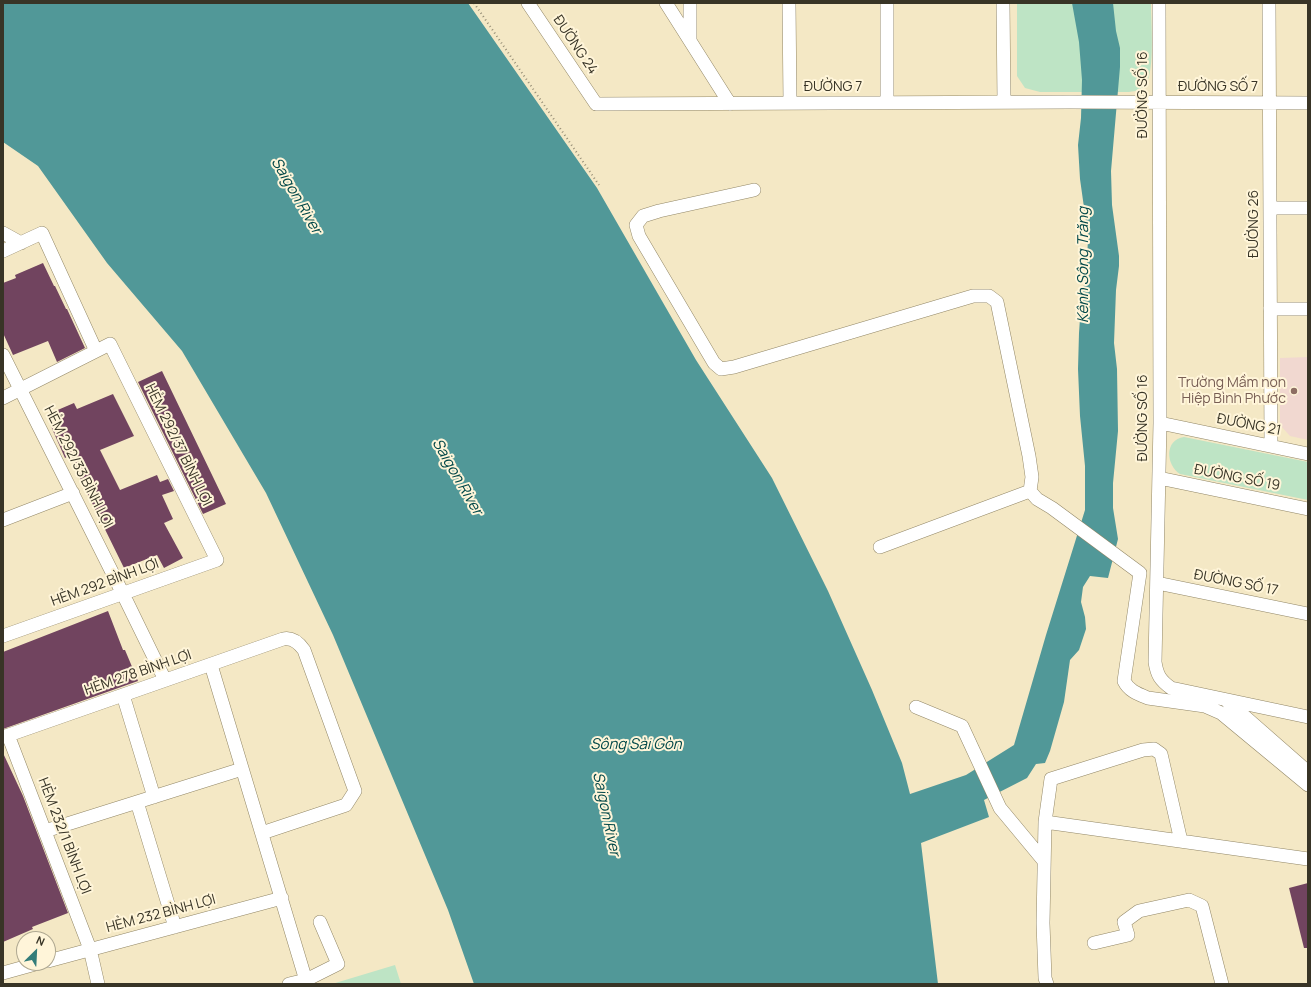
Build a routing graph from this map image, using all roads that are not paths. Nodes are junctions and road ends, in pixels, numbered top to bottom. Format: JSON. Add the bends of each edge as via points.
{"nodes":[{"id":1,"x":528,"y":3,"type":"edge"},
{"id":2,"x":666,"y":3,"type":"edge"},
{"id":3,"x":690,"y":3,"type":"edge"},
{"id":4,"x":789,"y":3,"type":"edge"},
{"id":5,"x":887,"y":3,"type":"edge"},
{"id":6,"x":1003,"y":3,"type":"edge"},
{"id":7,"x":1159,"y":3,"type":"edge"},
{"id":8,"x":1269,"y":3,"type":"edge"},
{"id":9,"x":690,"y":40,"type":"junction"},
{"id":10,"x":1004,"y":102,"type":"junction"},
{"id":11,"x":1070,"y":102,"type":"joint"},
{"id":12,"x":1159,"y":102,"type":"junction"},
{"id":13,"x":790,"y":103,"type":"junction"},
{"id":14,"x":887,"y":103,"type":"junction"},
{"id":15,"x":1269,"y":103,"type":"junction"},
{"id":16,"x":1308,"y":103,"type":"edge"},
{"id":17,"x":596,"y":104,"type":"joint"},
{"id":18,"x":730,"y":104,"type":"junction"},
{"id":19,"x":754,"y":190,"type":"dead end"},
{"id":20,"x":1270,"y":208,"type":"junction"},
{"id":21,"x":1308,"y":208,"type":"edge"},
{"id":22,"x":3,"y":234,"type":"edge"},
{"id":23,"x":21,"y":242,"type":"junction"},
{"id":24,"x":3,"y":251,"type":"edge"},
{"id":25,"x":1308,"y":308,"type":"edge"},
{"id":26,"x":1270,"y":309,"type":"junction"},
{"id":27,"x":96,"y":351,"type":"junction"},
{"id":28,"x":3,"y":354,"type":"edge"},
{"id":29,"x":21,"y":389,"type":"junction"},
{"id":30,"x":3,"y":398,"type":"edge"},
{"id":31,"x":1160,"y":423,"type":"junction"},
{"id":32,"x":1271,"y":446,"type":"junction"},
{"id":33,"x":1308,"y":454,"type":"edge"},
{"id":34,"x":1159,"y":478,"type":"junction"},
{"id":35,"x":1030,"y":491,"type":"junction"},
{"id":36,"x":73,"y":493,"type":"junction"},
{"id":37,"x":1308,"y":508,"type":"edge"},
{"id":38,"x":3,"y":520,"type":"edge"},
{"id":39,"x":880,"y":547,"type":"dead end"},
{"id":40,"x":217,"y":560,"type":"joint"},
{"id":41,"x":1157,"y":583,"type":"junction"},
{"id":42,"x":124,"y":594,"type":"junction"},
{"id":43,"x":1308,"y":614,"type":"edge"},
{"id":44,"x":3,"y":636,"type":"edge"},
{"id":45,"x":210,"y":665,"type":"junction"},
{"id":46,"x":165,"y":680,"type":"junction"},
{"id":47,"x":123,"y":695,"type":"junction"},
{"id":48,"x":1225,"y":700,"type":"junction"},
{"id":49,"x":916,"y":707,"type":"dead end"},
{"id":50,"x":1308,"y":717,"type":"edge"},
{"id":51,"x":6,"y":736,"type":"edge"},
{"id":52,"x":242,"y":769,"type":"junction"},
{"id":53,"x":1308,"y":772,"type":"edge"},
{"id":54,"x":1308,"y":785,"type":"edge"},
{"id":55,"x":154,"y":797,"type":"junction"},
{"id":56,"x":137,"y":802,"type":"junction"},
{"id":57,"x":1045,"y":822,"type":"junction"},
{"id":58,"x":45,"y":831,"type":"junction"},
{"id":59,"x":262,"y":833,"type":"junction"},
{"id":60,"x":1181,"y":841,"type":"junction"},
{"id":61,"x":1308,"y":859,"type":"edge"},
{"id":62,"x":1044,"y":861,"type":"junction"},
{"id":63,"x":282,"y":898,"type":"junction"},
{"id":64,"x":320,"y":922,"type":"dead end"},
{"id":65,"x":175,"y":927,"type":"junction"},
{"id":66,"x":1094,"y":943,"type":"dead end"},
{"id":67,"x":90,"y":949,"type":"junction"},
{"id":68,"x":56,"y":958,"type":"edge"},
{"id":69,"x":16,"y":969,"type":"edge"},
{"id":70,"x":3,"y":973,"type":"edge"},
{"id":71,"x":307,"y":982,"type":"edge"},
{"id":72,"x":1045,"y":982,"type":"edge"},
{"id":73,"x":98,"y":984,"type":"edge"},
{"id":74,"x":289,"y":984,"type":"edge"},
{"id":75,"x":1222,"y":984,"type":"edge"}],
"edges":[{"from":1,"to":17,"type":"street","name":"ĐƯỜNG 24"},
{"from":2,"to":9,"type":"street"},
{"from":3,"to":9,"type":"street"},
{"from":4,"to":13,"type":"street"},
{"from":5,"to":14,"type":"street"},
{"from":6,"to":10,"type":"street"},
{"from":7,"to":12,"type":"street","name":"ĐƯỜNG SỐ 16"},
{"from":8,"to":15,"type":"street","name":"ĐƯỜNG 26"},
{"from":9,"to":18,"type":"street"},
{"from":10,"to":11,"type":"street","name":"ĐƯỜNG 7"},
{"from":10,"to":14,"type":"street","name":"ĐƯỜNG 7"},
{"from":11,"to":12,"type":"street","name":"ĐƯỜNG SỐ 7"},
{"from":12,"to":15,"type":"street","name":"ĐƯỜNG SỐ 7"},
{"from":12,"to":31,"type":"street","name":"ĐƯỜNG SỐ 16"},
{"from":13,"to":14,"type":"street","name":"ĐƯỜNG 7"},
{"from":13,"to":18,"type":"street","name":"ĐƯỜNG 7"},
{"from":15,"to":16,"type":"street","name":"ĐƯỜNG SỐ 7"},
{"from":15,"to":20,"type":"street","name":"ĐƯỜNG 26"},
{"from":17,"to":18,"type":"street","name":"ĐƯỜNG 7"},
{"from":19,"to":35,"type":"street","via":[[659,211],[643,216],[636,225],[639,236],[714,363],[721,369],[734,367],[973,296],[989,296],[997,302],[1029,456],[1032,477]]},
{"from":20,"to":21,"type":"street"},
{"from":20,"to":26,"type":"street","name":"ĐƯỜNG 26"},
{"from":22,"to":23,"type":"street"},
{"from":23,"to":24,"type":"street"},
{"from":23,"to":27,"type":"street","via":[[42,233]]},
{"from":25,"to":26,"type":"street"},
{"from":26,"to":32,"type":"street","name":"ĐƯỜNG 26"},
{"from":27,"to":29,"type":"street"},
{"from":27,"to":40,"type":"street","name":"HẺM 292/37 BÌNH LỢI","via":[[110,344]]},
{"from":28,"to":29,"type":"street","name":"HẺM 292/33 BÌNH LỢI"},
{"from":29,"to":30,"type":"street"},
{"from":29,"to":36,"type":"street","name":"HẺM 292/33 BÌNH LỢI"},
{"from":31,"to":32,"type":"street","name":"ĐƯỜNG 21"},
{"from":31,"to":34,"type":"street","name":"ĐƯỜNG SỐ 16"},
{"from":32,"to":33,"type":"street","name":"ĐƯỜNG 21"},
{"from":34,"to":37,"type":"street","name":"ĐƯỜNG SỐ 19"},
{"from":34,"to":41,"type":"street","name":"ĐƯỜNG SỐ 16"},
{"from":35,"to":39,"type":"street"},
{"from":35,"to":54,"type":"street","via":[[1037,499],[1140,573],[1124,681],[1128,688],[1148,698],[1204,706],[1221,713]]},
{"from":36,"to":38,"type":"street"},
{"from":36,"to":42,"type":"street","name":"HẺM 292/33 BÌNH LỢI"},
{"from":40,"to":42,"type":"street","name":"HẺM 292 BÌNH LỢI"},
{"from":41,"to":43,"type":"street","name":"ĐƯỜNG SỐ 17"},
{"from":41,"to":48,"type":"street","name":"ĐƯỜNG SỐ 16","via":[[1155,662],[1162,682],[1171,688]]},
{"from":42,"to":44,"type":"street","name":"HẺM 292 BÌNH LỢI"},
{"from":42,"to":46,"type":"street","name":"HẺM 292/33 BÌNH LỢI"},
{"from":45,"to":46,"type":"street","name":"HẺM 278 BÌNH LỢI"},
{"from":45,"to":52,"type":"street"},
{"from":45,"to":59,"type":"street","name":"HẺM 278 BÌNH LỢI","via":[[283,639],[292,639],[300,645],[355,792],[346,805]]},
{"from":46,"to":47,"type":"street","name":"HẺM 278 BÌNH LỢI"},
{"from":47,"to":51,"type":"street","name":"HẺM 278 BÌNH LỢI"},
{"from":47,"to":55,"type":"street"},
{"from":48,"to":50,"type":"street","name":"ĐƯỜNG SỐ 16"},
{"from":48,"to":53,"type":"street"},
{"from":49,"to":62,"type":"street","via":[[962,726],[1000,808]]},
{"from":51,"to":58,"type":"street","name":"HẺM 232/1 BÌNH LỢI"},
{"from":52,"to":55,"type":"street"},
{"from":52,"to":59,"type":"street"},
{"from":55,"to":56,"type":"street"},
{"from":56,"to":58,"type":"street"},
{"from":56,"to":65,"type":"street"},
{"from":57,"to":60,"type":"street"},
{"from":57,"to":60,"type":"street","via":[[1051,779],[1143,750],[1154,749],[1161,754]]},
{"from":57,"to":62,"type":"street"},
{"from":58,"to":67,"type":"street","name":"HẺM 232/1 BÌNH LỢI"},
{"from":59,"to":63,"type":"street"},
{"from":60,"to":61,"type":"street"},
{"from":62,"to":72,"type":"street"},
{"from":63,"to":65,"type":"street","name":"HẺM 232 BÌNH LỢI"},
{"from":63,"to":71,"type":"street"},
{"from":64,"to":71,"type":"street","via":[[338,964]]},
{"from":65,"to":67,"type":"street","name":"HẺM 232 BÌNH LỢI"},
{"from":66,"to":75,"type":"street","via":[[1128,935],[1124,922],[1139,911],[1189,900],[1202,906]]},
{"from":67,"to":68,"type":"street","name":"HẺM 232 BÌNH LỢI"},
{"from":67,"to":73,"type":"street","name":"HẺM 232/1 BÌNH LỢI"},
{"from":69,"to":70,"type":"street"},
{"from":71,"to":74,"type":"street"}]}
